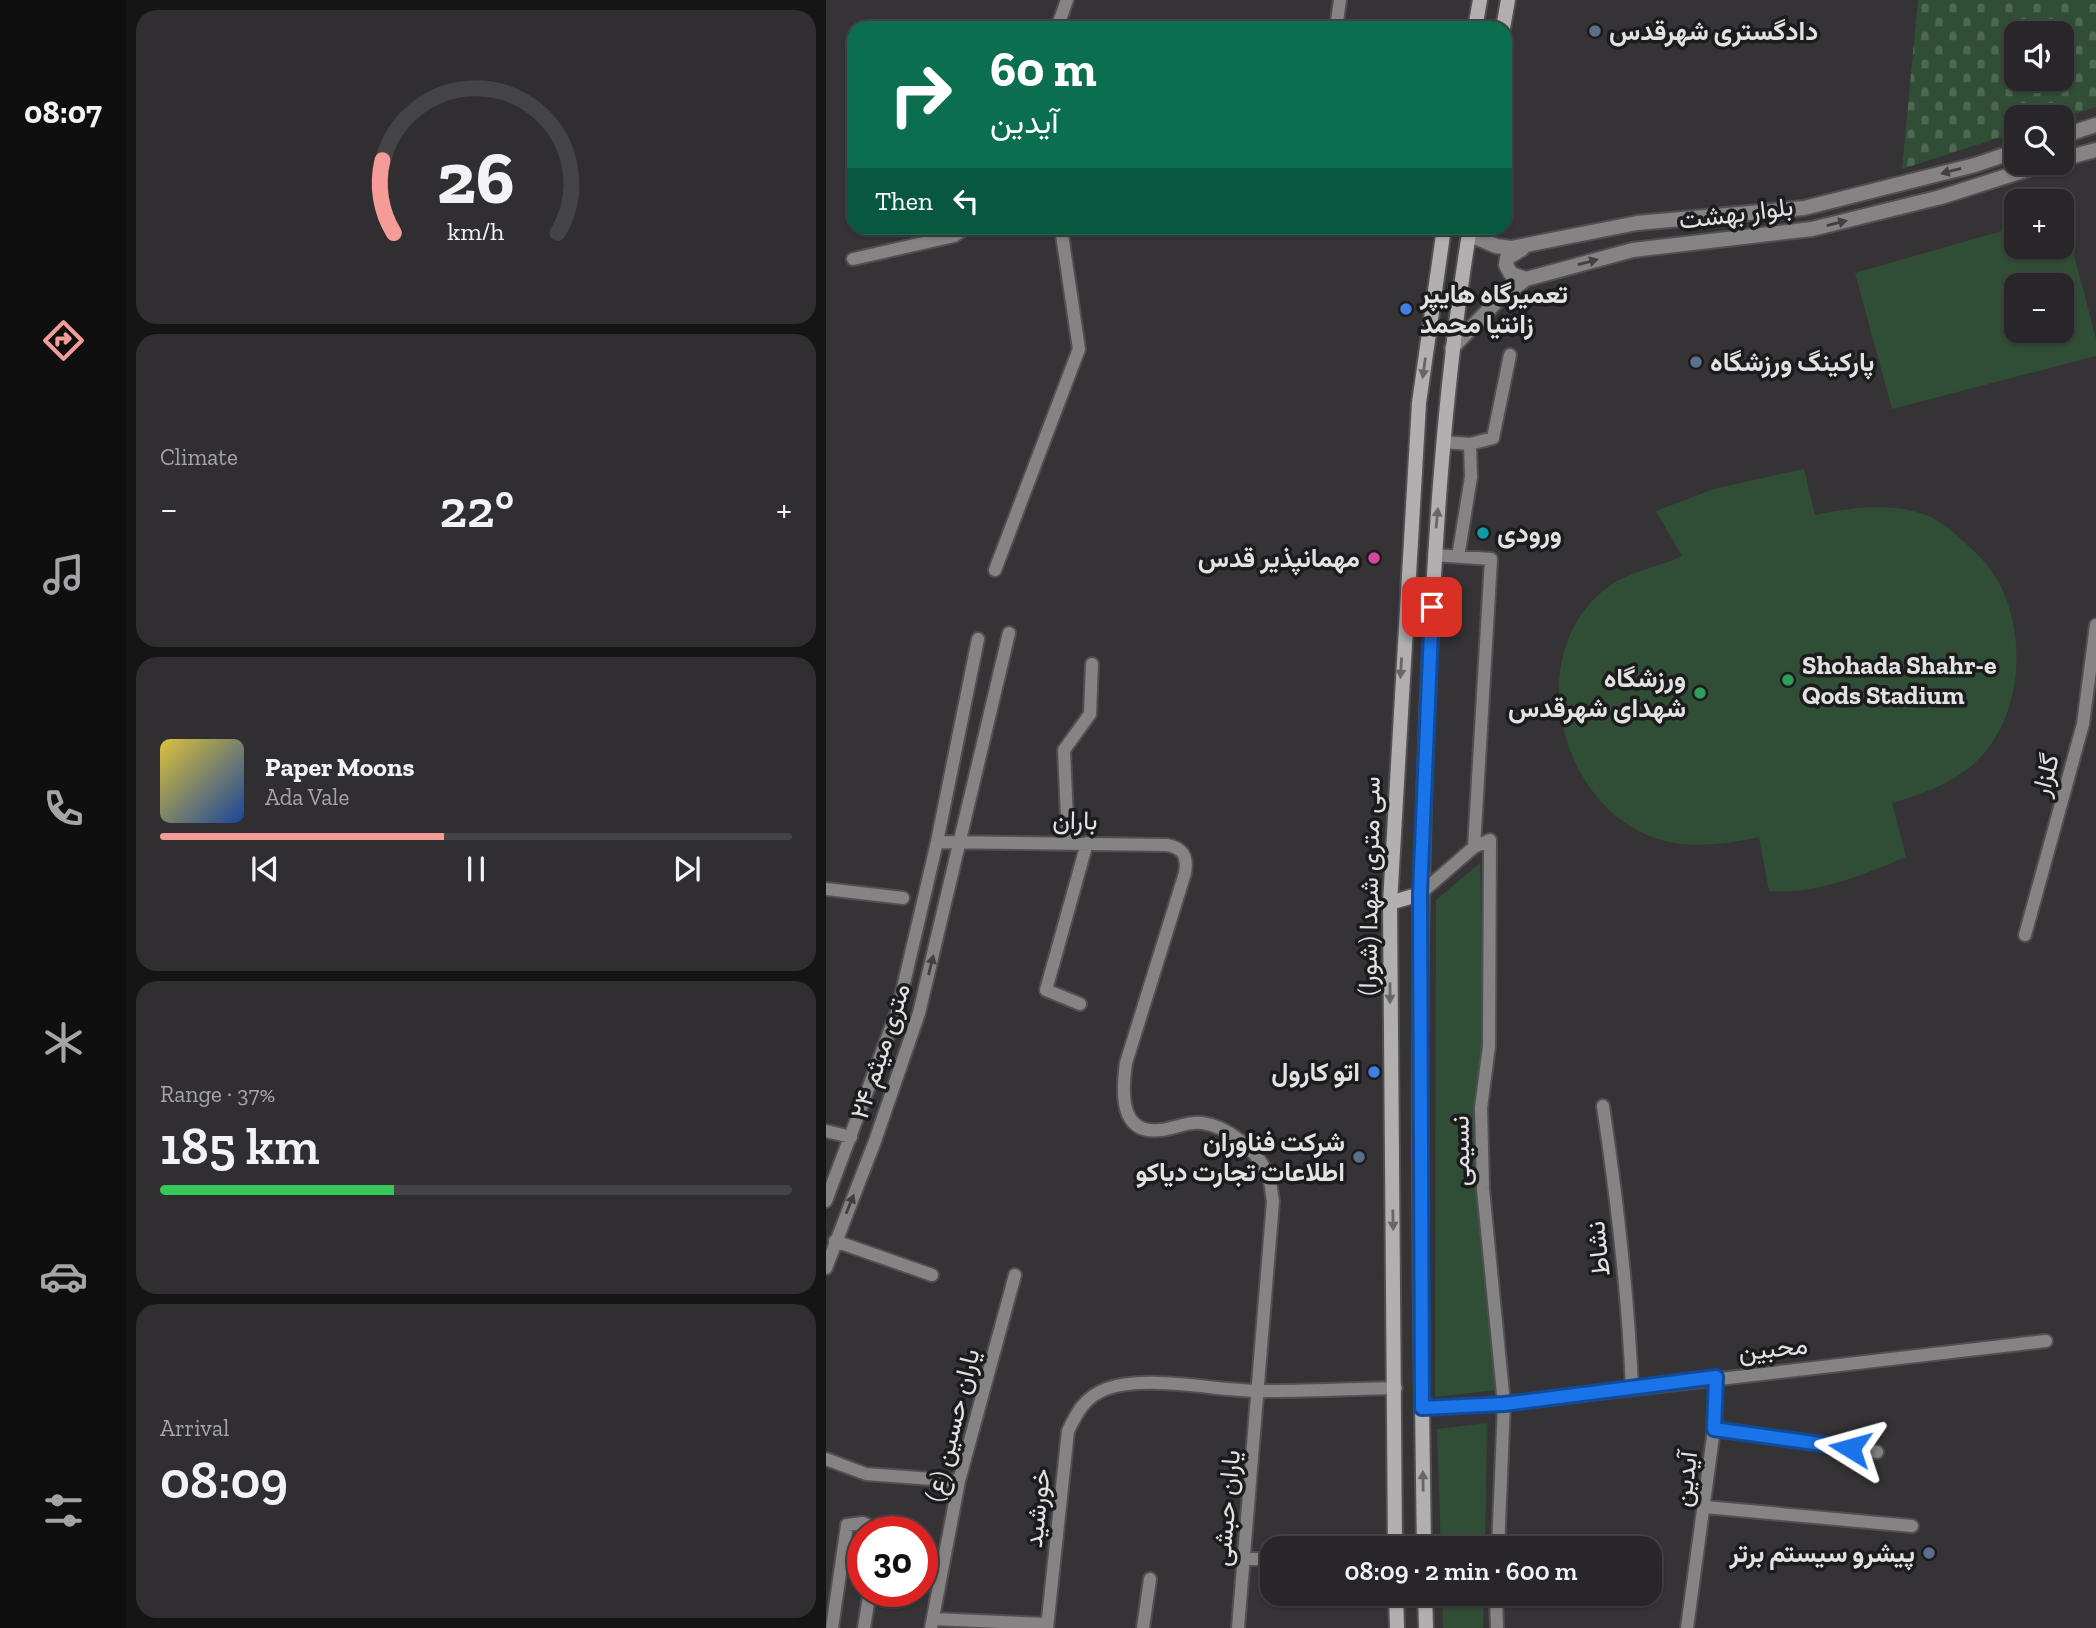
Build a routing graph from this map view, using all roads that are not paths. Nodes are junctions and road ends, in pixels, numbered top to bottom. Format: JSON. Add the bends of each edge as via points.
{"nodes":[{"id":1,"x":1068,"y":0,"type":"edge"},
{"id":2,"x":1340,"y":0,"type":"edge"},
{"id":3,"x":1480,"y":0,"type":"edge"},
{"id":4,"x":1508,"y":0,"type":"edge"},
{"id":5,"x":1060,"y":21,"type":"edge"},
{"id":6,"x":1337,"y":21,"type":"edge"},
{"id":7,"x":1476,"y":21,"type":"edge"},
{"id":8,"x":1504,"y":21,"type":"edge"},
{"id":9,"x":2096,"y":125,"type":"edge"},
{"id":10,"x":2074,"y":132,"type":"edge"},
{"id":11,"x":2096,"y":150,"type":"edge"},
{"id":12,"x":2004,"y":155,"type":"edge"},
{"id":13,"x":2074,"y":156,"type":"edge"},
{"id":14,"x":2010,"y":175,"type":"edge"},
{"id":15,"x":1804,"y":208,"type":"junction"},
{"id":16,"x":1804,"y":230,"type":"junction"},
{"id":17,"x":956,"y":235,"type":"edge"},
{"id":18,"x":1062,"y":235,"type":"edge"},
{"id":19,"x":1443,"y":235,"type":"edge"},
{"id":20,"x":1468,"y":235,"type":"edge"},
{"id":21,"x":1476,"y":235,"type":"edge"},
{"id":22,"x":1526,"y":246,"type":"junction"},
{"id":23,"x":853,"y":259,"type":"dead end"},
{"id":24,"x":1526,"y":279,"type":"junction"},
{"id":25,"x":1452,"y":348,"type":"junction"},
{"id":26,"x":1510,"y":355,"type":"dead end"},
{"id":27,"x":1443,"y":442,"type":"junction"},
{"id":28,"x":1470,"y":444,"type":"junction"},
{"id":29,"x":1434,"y":555,"type":"junction"},
{"id":30,"x":1458,"y":557,"type":"junction"},
{"id":31,"x":995,"y":570,"type":"dead end"},
{"id":32,"x":2096,"y":625,"type":"edge"},
{"id":33,"x":1009,"y":633,"type":"dead end"},
{"id":34,"x":978,"y":639,"type":"dead end"},
{"id":35,"x":2095,"y":639,"type":"edge"},
{"id":36,"x":1092,"y":664,"type":"dead end"},
{"id":37,"x":937,"y":842,"type":"junction"},
{"id":38,"x":960,"y":842,"type":"junction"},
{"id":39,"x":1068,"y":842,"type":"junction"},
{"id":40,"x":1087,"y":843,"type":"junction"},
{"id":41,"x":1474,"y":847,"type":"junction"},
{"id":42,"x":1184,"y":854,"type":"joint"},
{"id":43,"x":826,"y":889,"type":"edge"},
{"id":44,"x":1420,"y":894,"type":"junction"},
{"id":45,"x":903,"y":898,"type":"dead end"},
{"id":46,"x":1390,"y":903,"type":"junction"},
{"id":47,"x":2025,"y":935,"type":"dead end"},
{"id":48,"x":1080,"y":1003,"type":"dead end"},
{"id":49,"x":898,"y":1009,"type":"junction"},
{"id":50,"x":919,"y":1013,"type":"junction"},
{"id":51,"x":1603,"y":1106,"type":"dead end"},
{"id":52,"x":826,"y":1131,"type":"edge"},
{"id":53,"x":851,"y":1137,"type":"junction"},
{"id":54,"x":826,"y":1200,"type":"edge"},
{"id":55,"x":835,"y":1241,"type":"junction"},
{"id":56,"x":826,"y":1268,"type":"edge"},
{"id":57,"x":932,"y":1275,"type":"dead end"},
{"id":58,"x":1015,"y":1275,"type":"dead end"},
{"id":59,"x":2046,"y":1341,"type":"dead end"},
{"id":60,"x":1716,"y":1377,"type":"junction"},
{"id":61,"x":1396,"y":1388,"type":"junction"},
{"id":62,"x":1632,"y":1388,"type":"junction"},
{"id":63,"x":1259,"y":1391,"type":"junction"},
{"id":64,"x":1504,"y":1404,"type":"junction"},
{"id":65,"x":1422,"y":1408,"type":"junction"},
{"id":66,"x":1714,"y":1429,"type":"junction"},
{"id":67,"x":1877,"y":1452,"type":"dead end"},
{"id":68,"x":826,"y":1459,"type":"edge"},
{"id":69,"x":959,"y":1481,"type":"junction"},
{"id":70,"x":1705,"y":1507,"type":"junction"},
{"id":71,"x":847,"y":1525,"type":"edge"},
{"id":72,"x":1912,"y":1526,"type":"dead end"},
{"id":73,"x":1395,"y":1536,"type":"edge"},
{"id":74,"x":1424,"y":1536,"type":"edge"},
{"id":75,"x":1499,"y":1536,"type":"edge"},
{"id":76,"x":1244,"y":1559,"type":"junction"},
{"id":77,"x":1260,"y":1559,"type":"edge"},
{"id":78,"x":1150,"y":1579,"type":"dead end"},
{"id":79,"x":1396,"y":1606,"type":"edge"},
{"id":80,"x":1425,"y":1606,"type":"edge"},
{"id":81,"x":1496,"y":1606,"type":"edge"},
{"id":82,"x":867,"y":1607,"type":"edge"},
{"id":83,"x":932,"y":1624,"type":"edge"},
{"id":84,"x":1047,"y":1626,"type":"edge"},
{"id":85,"x":832,"y":1628,"type":"edge"},
{"id":86,"x":864,"y":1628,"type":"edge"},
{"id":87,"x":1143,"y":1628,"type":"edge"},
{"id":88,"x":1238,"y":1628,"type":"edge"},
{"id":89,"x":1397,"y":1628,"type":"edge"},
{"id":90,"x":1426,"y":1628,"type":"edge"},
{"id":91,"x":1497,"y":1628,"type":"edge"},
{"id":92,"x":1686,"y":1628,"type":"edge"}],
"edges":[{"from":1,"to":5,"type":"street"},
{"from":2,"to":6,"type":"street"},
{"from":3,"to":7,"type":"main road"},
{"from":4,"to":8,"type":"main road"},
{"from":9,"to":10,"type":"street"},
{"from":11,"to":13,"type":"street"},
{"from":12,"to":15,"type":"street","name":"بلوار بهشت","one_way":true},
{"from":16,"to":14,"type":"street","name":"بلوار بهشت","one_way":true},
{"from":15,"to":16,"type":"street"},
{"from":15,"to":22,"type":"street","name":"بلوار بهشت","via":[[1637,223]]},
{"from":24,"to":16,"type":"street","name":"بلوار بهشت","one_way":true,"via":[[1633,250]]},
{"from":17,"to":23,"type":"street"},
{"from":18,"to":31,"type":"street","via":[[1079,349]]},
{"from":19,"to":46,"type":"main road","name":"سی متری شهدا (شورا)","one_way":true,"via":[[1419,403]]},
{"from":20,"to":25,"type":"main road","name":"سی متری شهدا (شورا)"},
{"from":21,"to":22,"type":"street","name":"بلوار بهشت","via":[[1496,246]]},
{"from":22,"to":24,"type":"street","via":[[1507,258],[1506,265],[1511,274]]},
{"from":24,"to":25,"type":"street","name":"بلوار بهشت","via":[[1489,308]]},
{"from":25,"to":27,"type":"main road","name":"سی متری شهدا (شورا)"},
{"from":26,"to":28,"type":"street","via":[[1493,438]]},
{"from":27,"to":28,"type":"street"},
{"from":29,"to":27,"type":"main road","name":"سی متری شهدا (شورا)","one_way":true},
{"from":28,"to":30,"type":"street","via":[[1471,477]]},
{"from":29,"to":30,"type":"street"},
{"from":29,"to":44,"type":"main road","name":"سی متری شهدا (شورا)"},
{"from":30,"to":41,"type":"street","via":[[1491,559]]},
{"from":32,"to":35,"type":"street","name":"گلزار"},
{"from":33,"to":38,"type":"street","name":"۲۴ متری میثم"},
{"from":34,"to":37,"type":"street","name":"۲۴ متری میثم"},
{"from":35,"to":47,"type":"street","name":"گلزار","via":[[2083,724]]},
{"from":36,"to":39,"type":"street","via":[[1090,714],[1063,750]]},
{"from":37,"to":38,"type":"street","name":"باران"},
{"from":37,"to":49,"type":"street","name":"۲۴ متری میثم"},
{"from":38,"to":39,"type":"street","name":"باران"},
{"from":50,"to":38,"type":"street","name":"۲۴ متری میثم","one_way":true},
{"from":39,"to":40,"type":"street","name":"باران"},
{"from":40,"to":42,"type":"street","name":"باران","via":[[1167,845],[1179,847]]},
{"from":40,"to":48,"type":"street","via":[[1046,990]]},
{"from":41,"to":44,"type":"street"},
{"from":41,"to":64,"type":"street","name":"نسیمی","via":[[1490,841],[1489,1046],[1481,1108],[1483,1189]]},
{"from":42,"to":63,"type":"street","name":"یاران حبشی","via":[[1185,873],[1126,1063],[1121,1094],[1135,1125],[1148,1131],[1189,1123],[1218,1128],[1236,1138],[1267,1171],[1273,1201]]},
{"from":43,"to":45,"type":"street"},
{"from":44,"to":46,"type":"main road"},
{"from":44,"to":65,"type":"main road","name":"سی متری شهدا (شورا)"},
{"from":46,"to":61,"type":"main road","name":"سی متری شهدا (شورا)","one_way":true},
{"from":49,"to":50,"type":"street"},
{"from":49,"to":53,"type":"street","name":"۲۴ متری میثم"},
{"from":55,"to":50,"type":"street","name":"۲۴ متری میثم","one_way":true},
{"from":51,"to":62,"type":"street","name":"نشاط","via":[[1629,1321]]},
{"from":52,"to":53,"type":"street"},
{"from":53,"to":54,"type":"street","name":"۲۴ متری میثم"},
{"from":55,"to":56,"type":"street","name":"۲۴ متری میثم"},
{"from":55,"to":57,"type":"street"},
{"from":58,"to":69,"type":"street","name":"یاران حسین (ع)"},
{"from":59,"to":60,"type":"street","name":"محبین"},
{"from":60,"to":62,"type":"street","name":"محبین"},
{"from":60,"to":66,"type":"street","name":"آیدین"},
{"from":61,"to":63,"type":"street"},
{"from":61,"to":73,"type":"main road","name":"سی متری شهدا (شورا)"},
{"from":62,"to":64,"type":"street","name":"محبین"},
{"from":63,"to":76,"type":"street","name":"یاران حبشی"},
{"from":63,"to":84,"type":"street","name":"خورشید","via":[[1131,1383],[1088,1398],[1068,1432]]},
{"from":64,"to":65,"type":"street","name":"محبین"},
{"from":64,"to":75,"type":"street","name":"نسیمی"},
{"from":74,"to":65,"type":"main road","name":"سی متری شهدا (شورا)","one_way":true},
{"from":66,"to":67,"type":"street"},
{"from":66,"to":70,"type":"street","name":"آیدین"},
{"from":68,"to":69,"type":"street","via":[[866,1474]]},
{"from":69,"to":83,"type":"street","name":"یاران حسین (ع)"},
{"from":70,"to":72,"type":"street"},
{"from":70,"to":92,"type":"street","name":"آیدین"},
{"from":71,"to":85,"type":"street"},
{"from":76,"to":77,"type":"street"},
{"from":76,"to":88,"type":"street","name":"یاران حبشی"},
{"from":78,"to":87,"type":"street"},
{"from":79,"to":89,"type":"main road"},
{"from":80,"to":90,"type":"main road"},
{"from":81,"to":91,"type":"street"},
{"from":82,"to":86,"type":"street"},
{"from":83,"to":84,"type":"street"}]}
